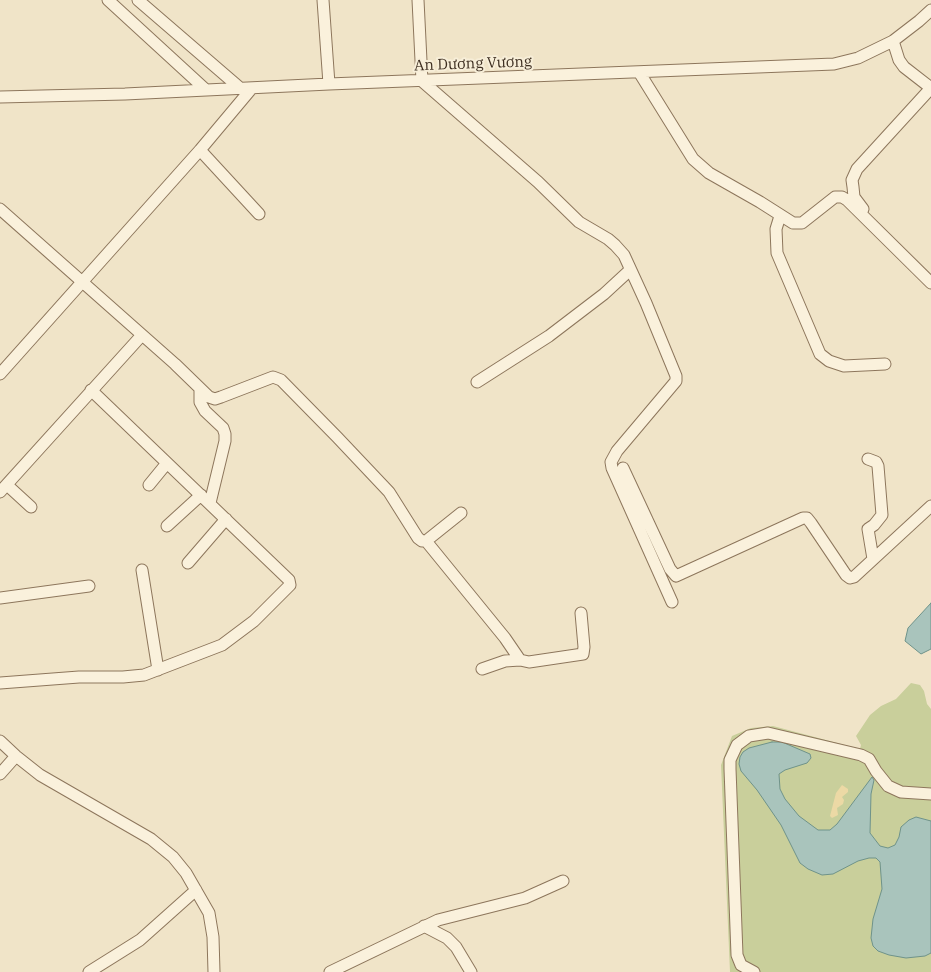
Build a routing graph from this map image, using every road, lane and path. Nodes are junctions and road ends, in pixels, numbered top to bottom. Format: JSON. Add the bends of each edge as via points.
{"nodes":[{"id":1,"x":108,"y":0,"type":"edge"},
{"id":2,"x":138,"y":0,"type":"edge"},
{"id":3,"x":323,"y":0,"type":"edge"},
{"id":4,"x":418,"y":0,"type":"edge"},
{"id":5,"x":931,"y":10,"type":"edge"},
{"id":6,"x":893,"y":41,"type":"junction"},
{"id":7,"x":639,"y":72,"type":"junction"},
{"id":8,"x":422,"y":81,"type":"junction"},
{"id":9,"x":329,"y":84,"type":"junction"},
{"id":10,"x":246,"y":88,"type":"junction"},
{"id":11,"x":931,"y":88,"type":"edge"},
{"id":12,"x":205,"y":89,"type":"junction"},
{"id":13,"x":0,"y":97,"type":"edge"},
{"id":14,"x":200,"y":150,"type":"junction"},
{"id":15,"x":0,"y":209,"type":"edge"},
{"id":16,"x":259,"y":214,"type":"dead end"},
{"id":17,"x":780,"y":216,"type":"junction"},
{"id":18,"x":630,"y":270,"type":"junction"},
{"id":19,"x":931,"y":276,"type":"edge"},
{"id":20,"x":83,"y":282,"type":"junction"},
{"id":21,"x":931,"y":283,"type":"edge"},
{"id":22,"x":142,"y":335,"type":"junction"},
{"id":23,"x":886,"y":364,"type":"dead end"},
{"id":24,"x":0,"y":374,"type":"edge"},
{"id":25,"x":477,"y":382,"type":"dead end"},
{"id":26,"x":200,"y":389,"type":"junction"},
{"id":27,"x":91,"y":390,"type":"junction"},
{"id":28,"x":868,"y":459,"type":"dead end"},
{"id":29,"x":167,"y":463,"type":"junction"},
{"id":30,"x":624,"y":468,"type":"dead end"},
{"id":31,"x":148,"y":485,"type":"dead end"},
{"id":32,"x":3,"y":488,"type":"edge"},
{"id":33,"x":201,"y":494,"type":"junction"},
{"id":34,"x":210,"y":504,"type":"junction"},
{"id":35,"x":931,"y":506,"type":"edge"},
{"id":36,"x":31,"y":507,"type":"dead end"},
{"id":37,"x":461,"y":513,"type":"dead end"},
{"id":38,"x":226,"y":519,"type":"junction"},
{"id":39,"x":167,"y":526,"type":"dead end"},
{"id":40,"x":868,"y":529,"type":"junction"},
{"id":41,"x":855,"y":531,"type":"dead end"},
{"id":42,"x":426,"y":541,"type":"junction"},
{"id":43,"x":873,"y":559,"type":"junction"},
{"id":44,"x":188,"y":563,"type":"dead end"},
{"id":45,"x":142,"y":570,"type":"dead end"},
{"id":46,"x":89,"y":586,"type":"dead end"},
{"id":47,"x":0,"y":598,"type":"edge"},
{"id":48,"x":672,"y":602,"type":"dead end"},
{"id":49,"x":581,"y":613,"type":"dead end"},
{"id":50,"x":520,"y":660,"type":"junction"},
{"id":51,"x":482,"y":669,"type":"dead end"},
{"id":52,"x":158,"y":670,"type":"junction"},
{"id":53,"x":0,"y":683,"type":"edge"},
{"id":54,"x":0,"y":741,"type":"edge"},
{"id":55,"x":16,"y":756,"type":"junction"},
{"id":56,"x":0,"y":774,"type":"edge"},
{"id":57,"x":931,"y":794,"type":"edge"},
{"id":58,"x":563,"y":881,"type":"dead end"},
{"id":59,"x":196,"y":890,"type":"junction"},
{"id":60,"x":424,"y":926,"type":"junction"},
{"id":61,"x":89,"y":972,"type":"edge"},
{"id":62,"x":214,"y":972,"type":"edge"},
{"id":63,"x":330,"y":972,"type":"edge"},
{"id":64,"x":471,"y":972,"type":"edge"},
{"id":65,"x":754,"y":972,"type":"edge"}],
"edges":[{"from":1,"to":12,"type":"street"},
{"from":2,"to":10,"type":"street"},
{"from":3,"to":9,"type":"street"},
{"from":4,"to":8,"type":"street"},
{"from":5,"to":6,"type":"street","name":"An Dương Vương"},
{"from":6,"to":7,"type":"street","name":"An Dương Vương","via":[[858,58],[834,64]]},
{"from":6,"to":11,"type":"street","via":[[904,67]]},
{"from":7,"to":8,"type":"street","name":"An Dương Vương"},
{"from":7,"to":17,"type":"street","via":[[693,159]]},
{"from":8,"to":9,"type":"street","name":"An Dương Vương"},
{"from":8,"to":18,"type":"street","via":[[579,222],[615,245],[624,255]]},
{"from":9,"to":10,"type":"street","name":"An Dương Vương"},
{"from":10,"to":12,"type":"street","name":"An Dương Vương"},
{"from":10,"to":14,"type":"street"},
{"from":11,"to":19,"type":"street","via":[[857,169],[852,187],[854,197],[862,207]]},
{"from":12,"to":13,"type":"street","name":"An Dương Vương"},
{"from":14,"to":16,"type":"street"},
{"from":14,"to":20,"type":"street"},
{"from":15,"to":20,"type":"street"},
{"from":17,"to":21,"type":"street","via":[[793,223],[802,223],[835,197],[842,197]]},
{"from":17,"to":23,"type":"street","via":[[776,229],[777,253],[820,354],[844,366]]},
{"from":18,"to":25,"type":"street","via":[[585,310]]},
{"from":18,"to":48,"type":"street","via":[[676,381],[611,462]]},
{"from":20,"to":22,"type":"street"},
{"from":20,"to":24,"type":"street"},
{"from":22,"to":26,"type":"street"},
{"from":22,"to":27,"type":"street"},
{"from":26,"to":34,"type":"street","via":[[200,402],[225,434]]},
{"from":26,"to":42,"type":"street","via":[[215,400],[276,378],[389,492],[418,538]]},
{"from":27,"to":29,"type":"street"},
{"from":27,"to":32,"type":"street"},
{"from":28,"to":40,"type":"street","via":[[878,466],[882,515]]},
{"from":29,"to":31,"type":"street"},
{"from":29,"to":33,"type":"street"},
{"from":30,"to":43,"type":"street","via":[[676,576],[803,518],[811,523],[850,578]]},
{"from":32,"to":36,"type":"street"},
{"from":33,"to":34,"type":"street"},
{"from":33,"to":39,"type":"street"},
{"from":34,"to":38,"type":"street"},
{"from":35,"to":43,"type":"street"},
{"from":37,"to":42,"type":"street"},
{"from":38,"to":44,"type":"street"},
{"from":38,"to":52,"type":"street","via":[[289,580],[290,586],[254,621],[222,645]]},
{"from":40,"to":41,"type":"street"},
{"from":40,"to":43,"type":"street"},
{"from":42,"to":50,"type":"street"},
{"from":45,"to":52,"type":"street"},
{"from":46,"to":47,"type":"street"},
{"from":49,"to":50,"type":"street","via":[[582,654],[529,662]]},
{"from":50,"to":51,"type":"street"},
{"from":52,"to":53,"type":"street","via":[[123,678],[79,677]]},
{"from":54,"to":55,"type":"street"},
{"from":55,"to":56,"type":"street"},
{"from":55,"to":59,"type":"street","via":[[40,774],[151,839],[173,857]]},
{"from":57,"to":65,"type":"street","via":[[901,792],[888,786],[869,759],[861,755],[768,733],[749,736],[737,745],[730,760],[730,769],[737,955],[741,965]]},
{"from":58,"to":60,"type":"street","via":[[525,898]]},
{"from":59,"to":61,"type":"street","via":[[140,940]]},
{"from":59,"to":62,"type":"street","via":[[209,913]]},
{"from":60,"to":63,"type":"street"},
{"from":60,"to":64,"type":"street","via":[[447,938]]}]}
